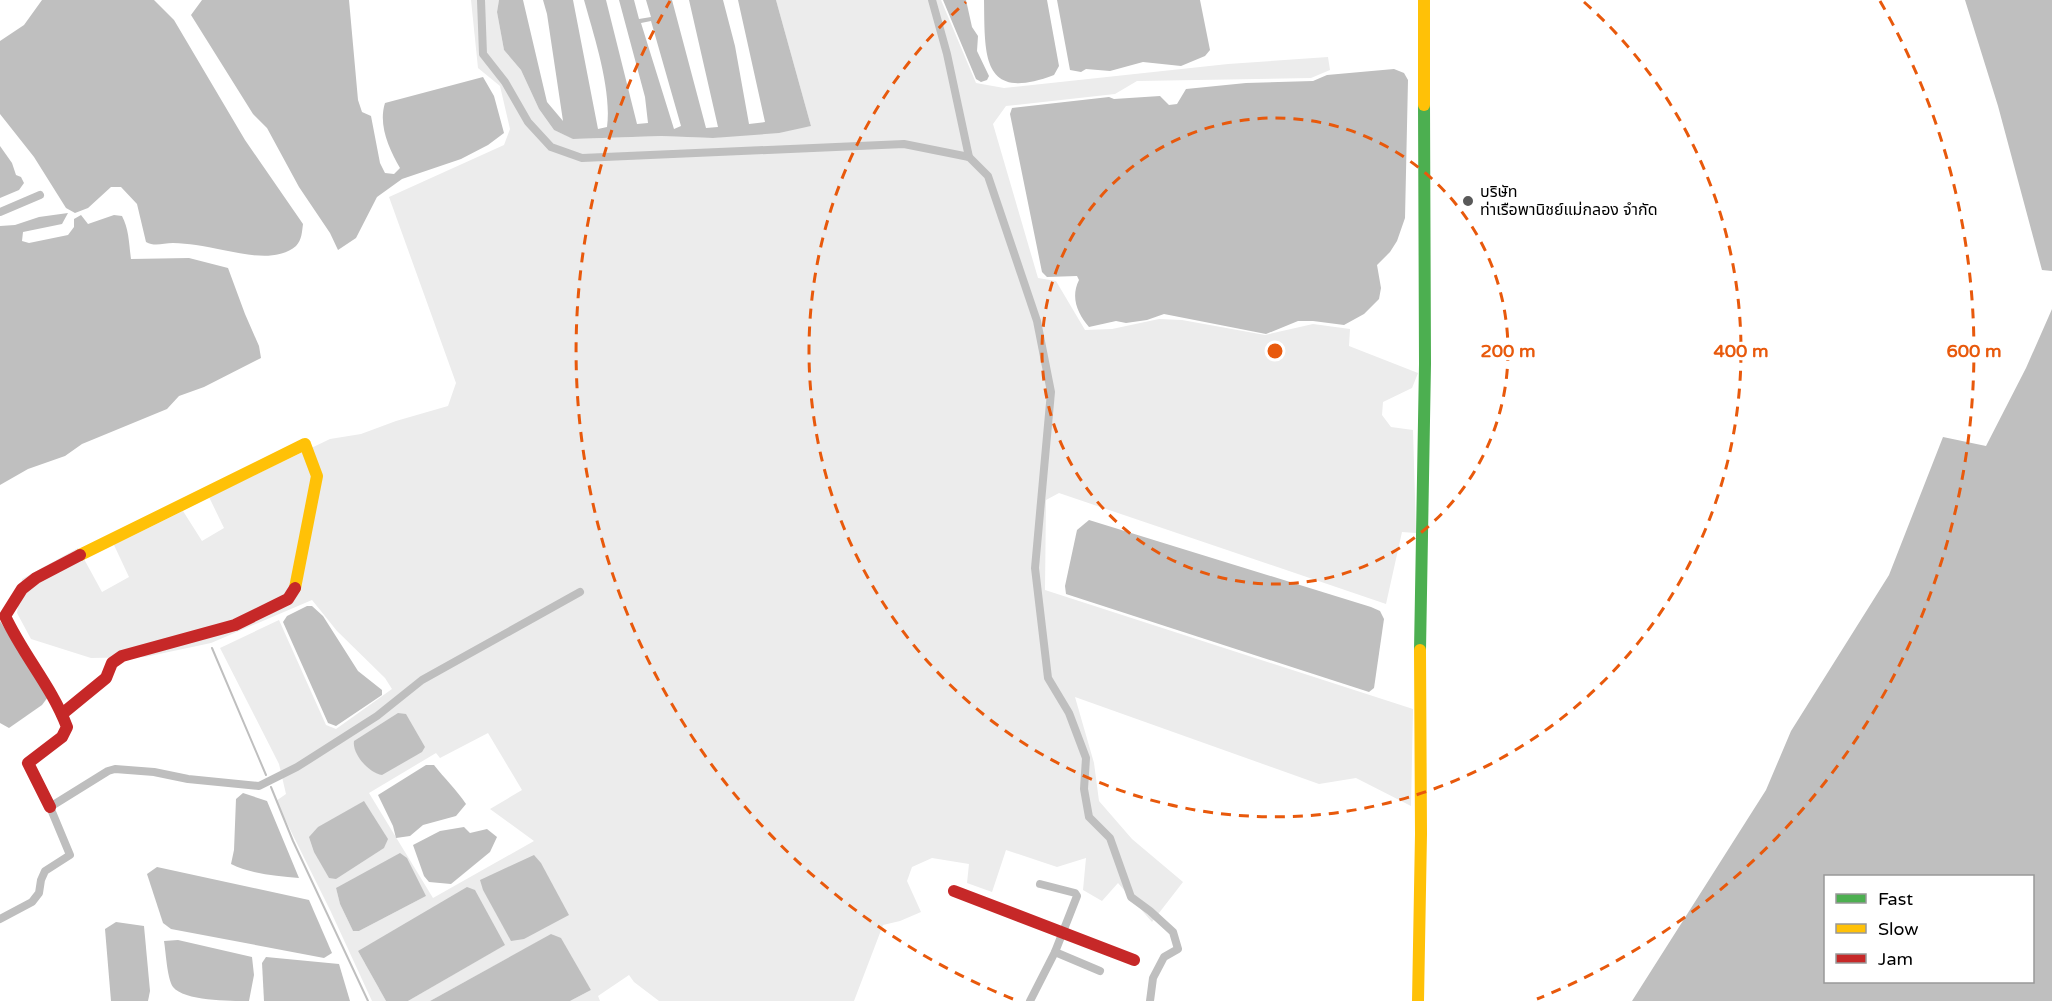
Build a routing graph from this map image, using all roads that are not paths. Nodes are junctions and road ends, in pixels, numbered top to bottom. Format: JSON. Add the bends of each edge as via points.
{"nodes":[{"id":1,"x":1424,"y":0,"type":"edge"},
{"id":2,"x":580,"y":592,"type":"dead end"},
{"id":3,"x":62,"y":714,"type":"junction"},
{"id":4,"x":50,"y":807,"type":"junction"},
{"id":5,"x":1040,"y":885,"type":"dead end"},
{"id":6,"x":954,"y":891,"type":"dead end"},
{"id":7,"x":0,"y":920,"type":"edge"},
{"id":8,"x":1064,"y":932,"type":"junction"},
{"id":9,"x":1055,"y":952,"type":"junction"},
{"id":10,"x":1134,"y":960,"type":"dead end"},
{"id":11,"x":1100,"y":971,"type":"dead end"},
{"id":12,"x":1030,"y":1001,"type":"edge"},
{"id":13,"x":1418,"y":1001,"type":"edge"}],
"edges":[{"from":1,"to":13,"type":"street","via":[[1425,364]]},
{"from":2,"to":4,"type":"street","via":[[422,680],[377,716],[297,767],[259,786],[115,769]]},
{"from":3,"to":3,"type":"street","via":[[13,636],[5,616],[22,589],[107,541],[305,444],[317,476],[295,588],[288,599],[235,625],[123,656],[112,663],[106,678]]},
{"from":3,"to":4,"type":"street","via":[[67,732],[28,762]]},
{"from":4,"to":7,"type":"street","via":[[70,855],[45,871],[32,902]]},
{"from":5,"to":8,"type":"street","via":[[1077,896]]},
{"from":6,"to":8,"type":"street"},
{"from":8,"to":9,"type":"street"},
{"from":8,"to":10,"type":"street"},
{"from":9,"to":11,"type":"street"},
{"from":9,"to":12,"type":"street"}]}
